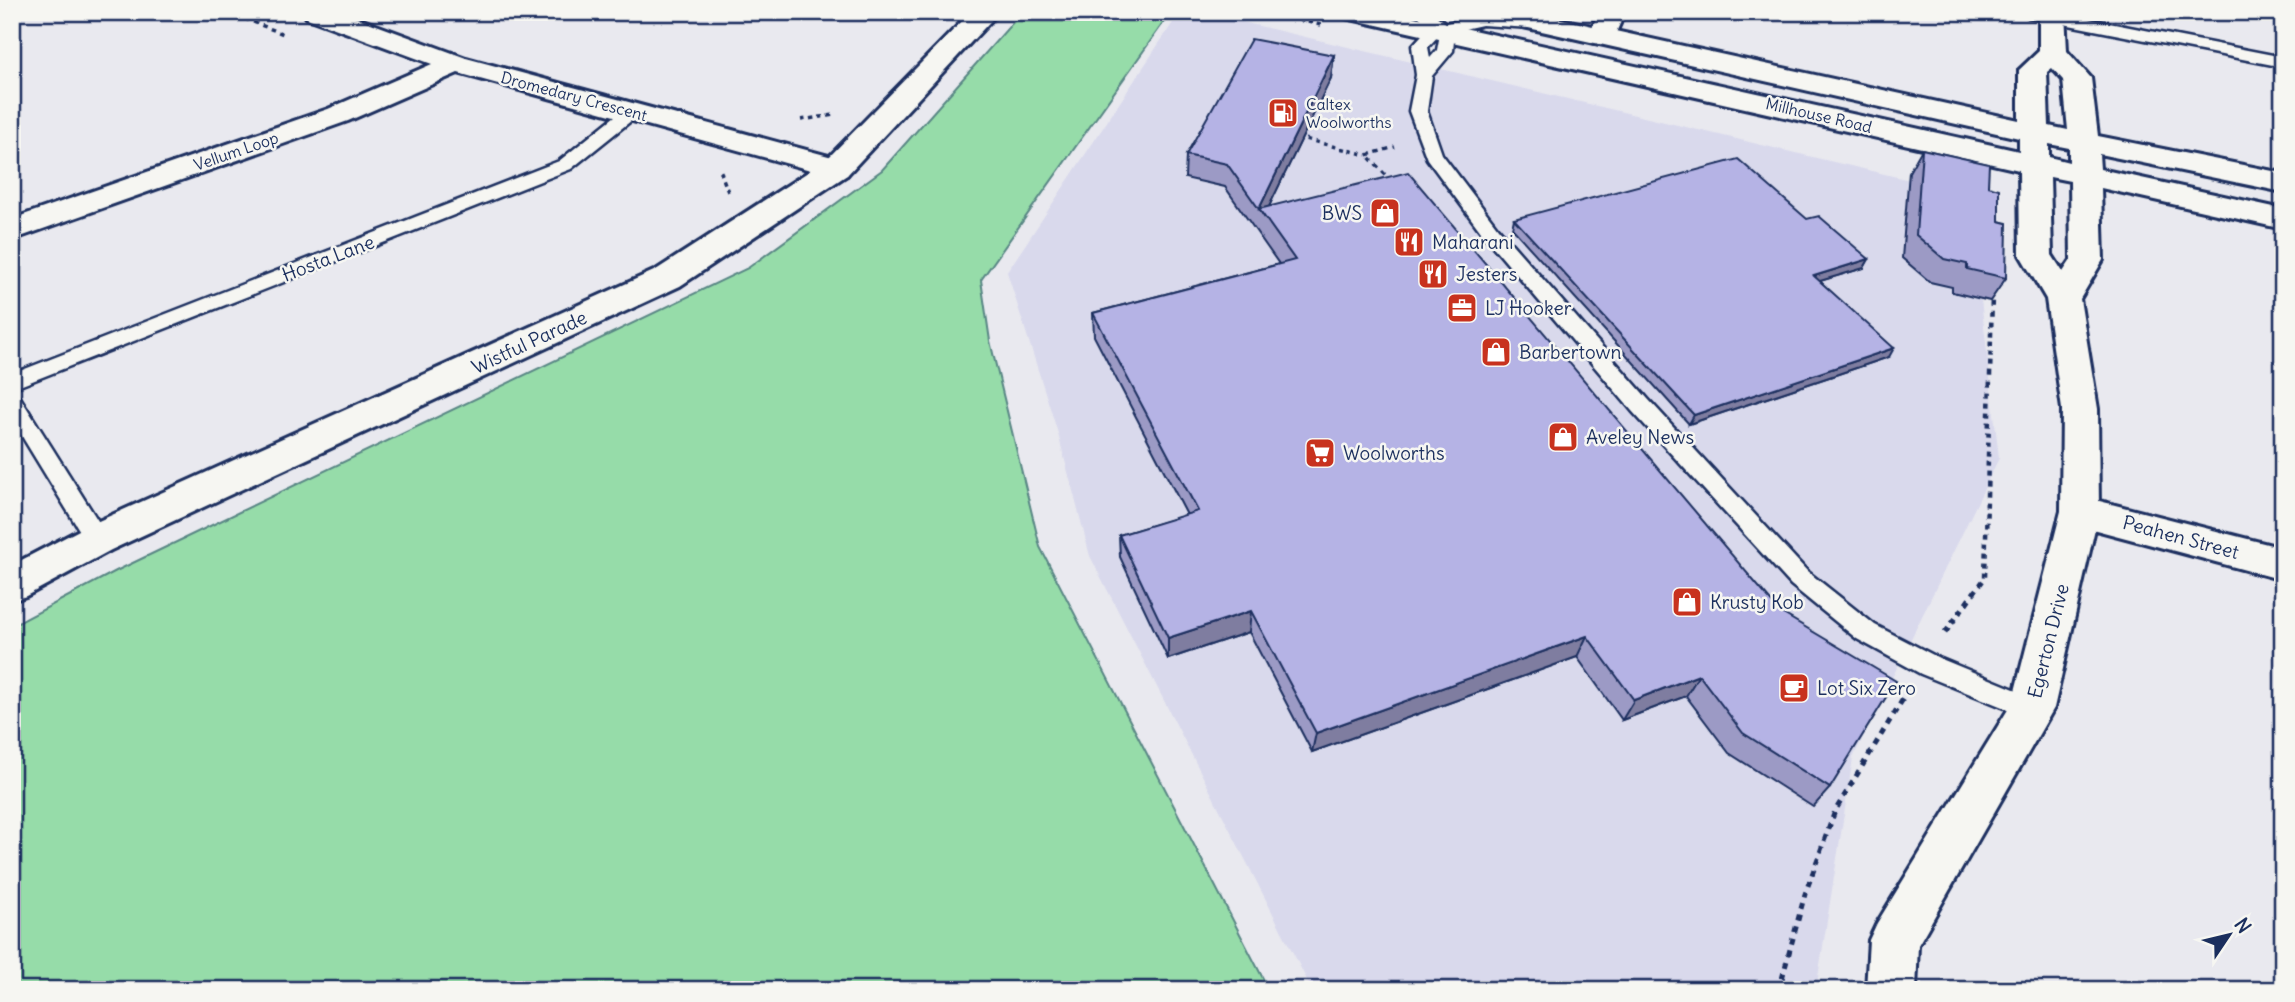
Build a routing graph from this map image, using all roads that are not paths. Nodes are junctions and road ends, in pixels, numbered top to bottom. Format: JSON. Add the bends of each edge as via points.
{"nodes":[{"id":1,"x":316,"y":12,"type":"edge"},
{"id":2,"x":986,"y":12,"type":"edge"},
{"id":3,"x":1355,"y":12,"type":"edge"},
{"id":4,"x":1492,"y":12,"type":"edge"},
{"id":5,"x":2044,"y":14,"type":"edge"},
{"id":6,"x":1540,"y":22,"type":"junction"},
{"id":7,"x":1607,"y":24,"type":"edge"},
{"id":8,"x":1437,"y":26,"type":"edge"},
{"id":9,"x":2053,"y":52,"type":"junction"},
{"id":10,"x":2283,"y":62,"type":"edge"},
{"id":11,"x":457,"y":64,"type":"junction"},
{"id":12,"x":631,"y":112,"type":"junction"},
{"id":13,"x":2033,"y":132,"type":"junction"},
{"id":14,"x":2084,"y":142,"type":"junction"},
{"id":15,"x":2035,"y":163,"type":"junction"},
{"id":16,"x":836,"y":168,"type":"junction"},
{"id":17,"x":2085,"y":175,"type":"junction"},
{"id":18,"x":2283,"y":183,"type":"edge"},
{"id":19,"x":2283,"y":219,"type":"edge"},
{"id":20,"x":12,"y":230,"type":"edge"},
{"id":21,"x":2063,"y":299,"type":"junction"},
{"id":22,"x":12,"y":382,"type":"edge"},
{"id":23,"x":12,"y":402,"type":"edge"},
{"id":24,"x":2080,"y":510,"type":"junction"},
{"id":25,"x":97,"y":539,"type":"junction"},
{"id":26,"x":2283,"y":564,"type":"edge"},
{"id":27,"x":12,"y":584,"type":"edge"},
{"id":28,"x":2032,"y":708,"type":"junction"},
{"id":29,"x":1891,"y":990,"type":"edge"}],
"edges":[{"from":1,"to":11,"type":"street","name":"Dromedary Crescent"},
{"from":2,"to":16,"type":"street","name":"Wistful Parade"},
{"from":3,"to":8,"type":"street","name":"Millhouse Road"},
{"from":4,"to":6,"type":"street","name":"Millhouse Road"},
{"from":5,"to":9,"type":"street"},
{"from":5,"to":10,"type":"lane"},
{"from":6,"to":7,"type":"street","name":"Millhouse Road"},
{"from":6,"to":8,"type":"lane","via":[[1482,20]]},
{"from":7,"to":13,"type":"street","name":"Millhouse Road"},
{"from":8,"to":15,"type":"street","name":"Millhouse Road"},
{"from":8,"to":28,"type":"lane","via":[[1445,51],[1424,75],[1418,111],[1433,155],[1499,242],[1640,405],[1799,578],[1866,632],[1924,663]]},
{"from":9,"to":13,"type":"street","name":"Egerton Drive","via":[[2033,70]]},
{"from":9,"to":14,"type":"street","via":[[2077,78]]},
{"from":11,"to":12,"type":"street","name":"Dromedary Crescent"},
{"from":11,"to":20,"type":"street","name":"Vellum Loop","via":[[338,115]]},
{"from":12,"to":16,"type":"street","name":"Dromedary Crescent"},
{"from":12,"to":22,"type":"lane","name":"Hosta Lane","via":[[565,165]]},
{"from":13,"to":14,"type":"street","name":"Millhouse Road"},
{"from":13,"to":15,"type":"street","name":"Egerton Drive"},
{"from":14,"to":17,"type":"street"},
{"from":14,"to":18,"type":"street","name":"Millhouse Road"},
{"from":15,"to":17,"type":"street","name":"Millhouse Road"},
{"from":15,"to":21,"type":"street","name":"Egerton Drive","via":[[2036,255]]},
{"from":16,"to":25,"type":"street","name":"Wistful Parade","via":[[668,278]]},
{"from":17,"to":19,"type":"street","name":"Millhouse Road"},
{"from":17,"to":21,"type":"street","via":[[2087,260]]},
{"from":21,"to":24,"type":"street","name":"Egerton Drive","via":[[2080,410]]},
{"from":23,"to":25,"type":"lane"},
{"from":24,"to":26,"type":"street","name":"Peahen Street"},
{"from":24,"to":28,"type":"street","name":"Egerton Drive"},
{"from":25,"to":27,"type":"street","name":"Wistful Parade"},
{"from":28,"to":29,"type":"street","name":"Egerton Drive","via":[[1894,940]]}]}
